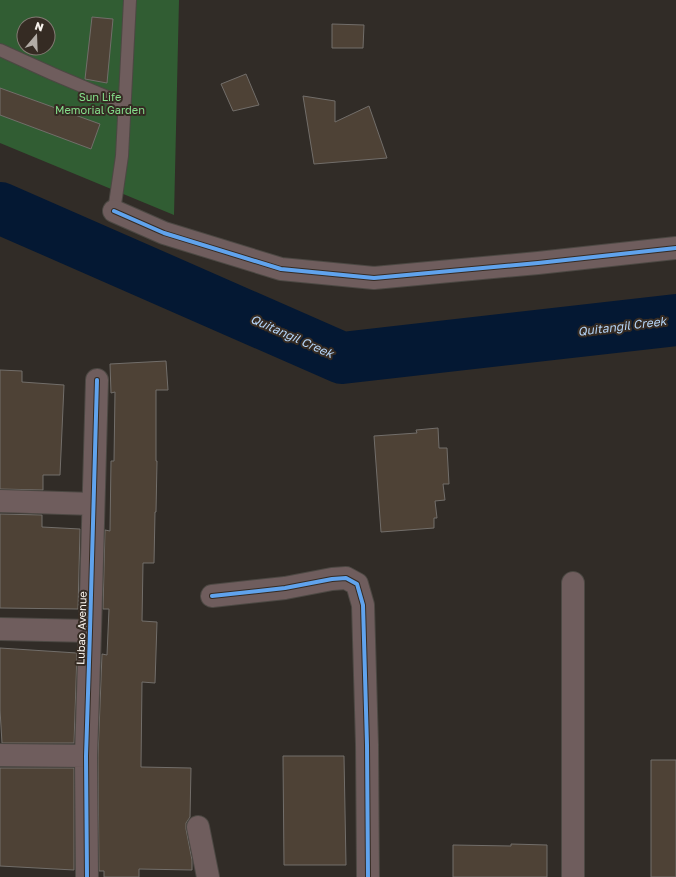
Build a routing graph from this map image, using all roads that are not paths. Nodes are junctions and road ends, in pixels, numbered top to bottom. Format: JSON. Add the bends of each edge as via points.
{"nodes":[{"id":1,"x":130,"y":0,"type":"edge"},
{"id":2,"x":0,"y":50,"type":"edge"},
{"id":3,"x":124,"y":104,"type":"junction"},
{"id":4,"x":114,"y":211,"type":"joint"},
{"id":5,"x":676,"y":248,"type":"edge"},
{"id":6,"x":97,"y":380,"type":"dead end"},
{"id":7,"x":0,"y":501,"type":"edge"},
{"id":8,"x":93,"y":504,"type":"junction"},
{"id":9,"x":573,"y":582,"type":"dead end"},
{"id":10,"x":212,"y":596,"type":"dead end"},
{"id":11,"x":0,"y":629,"type":"edge"},
{"id":12,"x":90,"y":631,"type":"junction"},
{"id":13,"x":0,"y":755,"type":"edge"},
{"id":14,"x":86,"y":756,"type":"junction"},
{"id":15,"x":198,"y":827,"type":"dead end"},
{"id":16,"x":87,"y":877,"type":"edge"},
{"id":17,"x":208,"y":877,"type":"edge"},
{"id":18,"x":368,"y":877,"type":"edge"},
{"id":19,"x":573,"y":877,"type":"edge"}],
"edges":[{"from":1,"to":3,"type":"lane"},
{"from":2,"to":3,"type":"lane"},
{"from":3,"to":4,"type":"lane","via":[[122,156]]},
{"from":4,"to":5,"type":"street","via":[[164,233],[281,269],[374,278],[538,264]]},
{"from":6,"to":8,"type":"street","name":"Lubao Avenue"},
{"from":7,"to":8,"type":"street"},
{"from":8,"to":12,"type":"street","name":"Lubao Avenue"},
{"from":9,"to":19,"type":"street"},
{"from":10,"to":18,"type":"street","via":[[284,588],[332,579],[346,578],[356,584],[363,605]]},
{"from":11,"to":12,"type":"street"},
{"from":12,"to":14,"type":"street","name":"Lubao Avenue"},
{"from":13,"to":14,"type":"street"},
{"from":14,"to":16,"type":"street","name":"Lubao Avenue"},
{"from":15,"to":17,"type":"street"}]}
